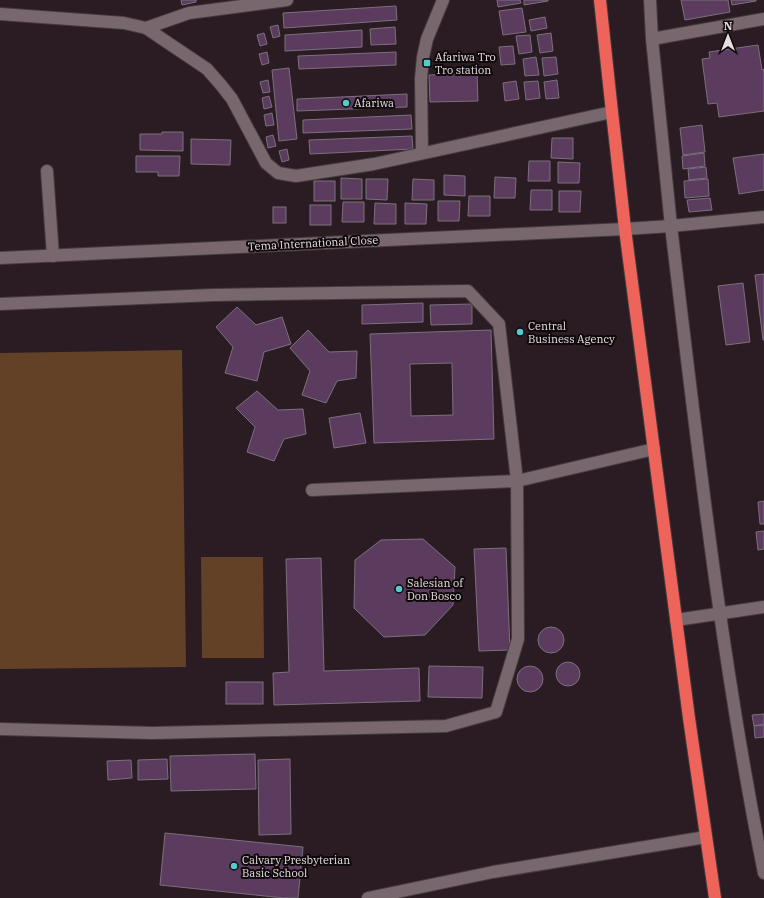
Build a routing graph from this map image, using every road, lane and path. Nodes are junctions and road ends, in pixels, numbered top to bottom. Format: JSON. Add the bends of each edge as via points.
{"nodes":[{"id":1,"x":287,"y":0,"type":"edge"},
{"id":2,"x":443,"y":0,"type":"edge"},
{"id":3,"x":600,"y":0,"type":"edge"},
{"id":4,"x":650,"y":0,"type":"edge"},
{"id":5,"x":0,"y":14,"type":"edge"},
{"id":6,"x":764,"y":19,"type":"edge"},
{"id":7,"x":146,"y":28,"type":"junction"},
{"id":8,"x":652,"y":39,"type":"junction"},
{"id":9,"x":612,"y":112,"type":"junction"},
{"id":10,"x":422,"y":153,"type":"junction"},
{"id":11,"x":47,"y":171,"type":"dead end"},
{"id":12,"x":764,"y":217,"type":"edge"},
{"id":13,"x":671,"y":226,"type":"junction"},
{"id":14,"x":625,"y":229,"type":"junction"},
{"id":15,"x":53,"y":256,"type":"junction"},
{"id":16,"x":0,"y":258,"type":"edge"},
{"id":17,"x":0,"y":304,"type":"edge"},
{"id":18,"x":654,"y":449,"type":"junction"},
{"id":19,"x":517,"y":481,"type":"junction"},
{"id":20,"x":312,"y":490,"type":"dead end"},
{"id":21,"x":764,"y":607,"type":"edge"},
{"id":22,"x":719,"y":613,"type":"junction"},
{"id":23,"x":676,"y":620,"type":"junction"},
{"id":24,"x":0,"y":729,"type":"edge"},
{"id":25,"x":759,"y":821,"type":"edge"},
{"id":26,"x":706,"y":837,"type":"junction"},
{"id":27,"x":764,"y":873,"type":"edge"},
{"id":28,"x":368,"y":898,"type":"edge"},
{"id":29,"x":715,"y":898,"type":"edge"}],
"edges":[{"from":1,"to":7,"type":"street","via":[[189,13]]},
{"from":2,"to":10,"type":"street","via":[[427,39],[423,57]]},
{"from":3,"to":9,"type":"highway"},
{"from":4,"to":8,"type":"street"},
{"from":5,"to":7,"type":"street","via":[[124,23]]},
{"from":6,"to":8,"type":"street"},
{"from":7,"to":10,"type":"street","via":[[207,69],[232,99],[266,163],[278,172],[296,176],[374,164]]},
{"from":8,"to":13,"type":"street"},
{"from":9,"to":10,"type":"street"},
{"from":9,"to":14,"type":"highway"},
{"from":11,"to":15,"type":"street"},
{"from":12,"to":13,"type":"street","name":"Tema International Close"},
{"from":13,"to":14,"type":"street","name":"Tema International Close"},
{"from":13,"to":22,"type":"street"},
{"from":14,"to":15,"type":"street","name":"Tema International Close"},
{"from":14,"to":18,"type":"highway"},
{"from":15,"to":16,"type":"street","name":"Tema International Close"},
{"from":17,"to":19,"type":"street","via":[[213,295],[468,291],[499,324]]},
{"from":18,"to":19,"type":"street"},
{"from":18,"to":23,"type":"highway"},
{"from":19,"to":20,"type":"street"},
{"from":19,"to":24,"type":"street","via":[[518,639],[496,712],[446,726],[152,733]]},
{"from":21,"to":22,"type":"street"},
{"from":22,"to":23,"type":"street"},
{"from":22,"to":25,"type":"street"},
{"from":23,"to":26,"type":"highway"},
{"from":25,"to":27,"type":"street"},
{"from":26,"to":28,"type":"street","via":[[493,872]]},
{"from":26,"to":29,"type":"highway"}]}
